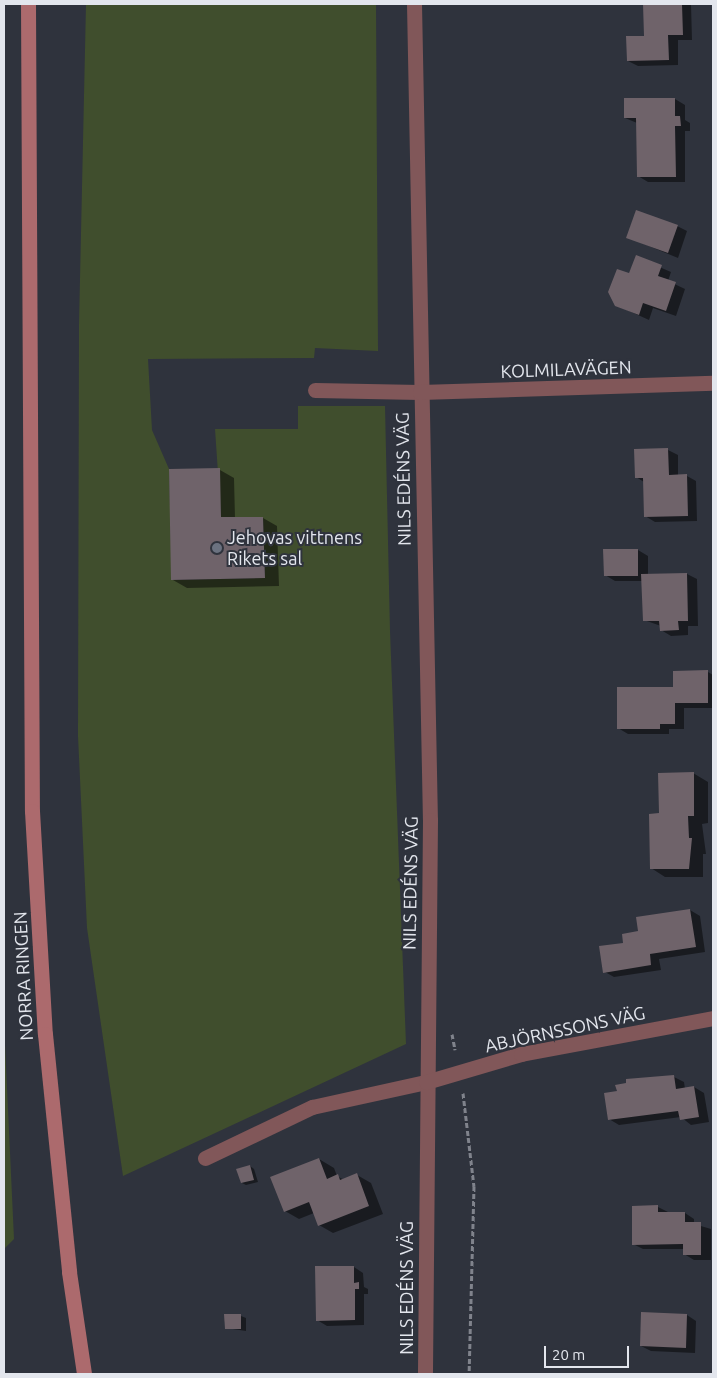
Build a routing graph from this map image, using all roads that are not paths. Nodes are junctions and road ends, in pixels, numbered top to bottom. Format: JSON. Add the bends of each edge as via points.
{"nodes":[{"id":1,"x":28,"y":4,"type":"edge"},
{"id":2,"x":414,"y":4,"type":"edge"},
{"id":3,"x":713,"y":382,"type":"edge"},
{"id":4,"x":315,"y":390,"type":"dead end"},
{"id":5,"x":420,"y":392,"type":"junction"},
{"id":6,"x":713,"y":1018,"type":"edge"},
{"id":7,"x":426,"y":1082,"type":"junction"},
{"id":8,"x":206,"y":1158,"type":"dead end"},
{"id":9,"x":84,"y":1374,"type":"edge"},
{"id":10,"x":425,"y":1374,"type":"edge"}],
"edges":[{"from":1,"to":9,"type":"main road","name":"NORRA RINGEN","via":[[32,811],[45,1034],[69,1272]]},
{"from":2,"to":5,"type":"street","name":"NILS EDÉNS VÄG"},
{"from":3,"to":5,"type":"street","name":"KOLMILAVÄGEN"},
{"from":4,"to":5,"type":"street","name":"NILS EDÉNS VÄG"},
{"from":5,"to":7,"type":"street","name":"NILS EDÉNS VÄG","via":[[430,820]]},
{"from":6,"to":7,"type":"street","name":"ABJÖRNSSONS VÄG","via":[[521,1054]]},
{"from":7,"to":8,"type":"street","name":"ABJÖRNSSONS VÄG","via":[[312,1108]]},
{"from":7,"to":10,"type":"street","name":"NILS EDÉNS VÄG"}]}
